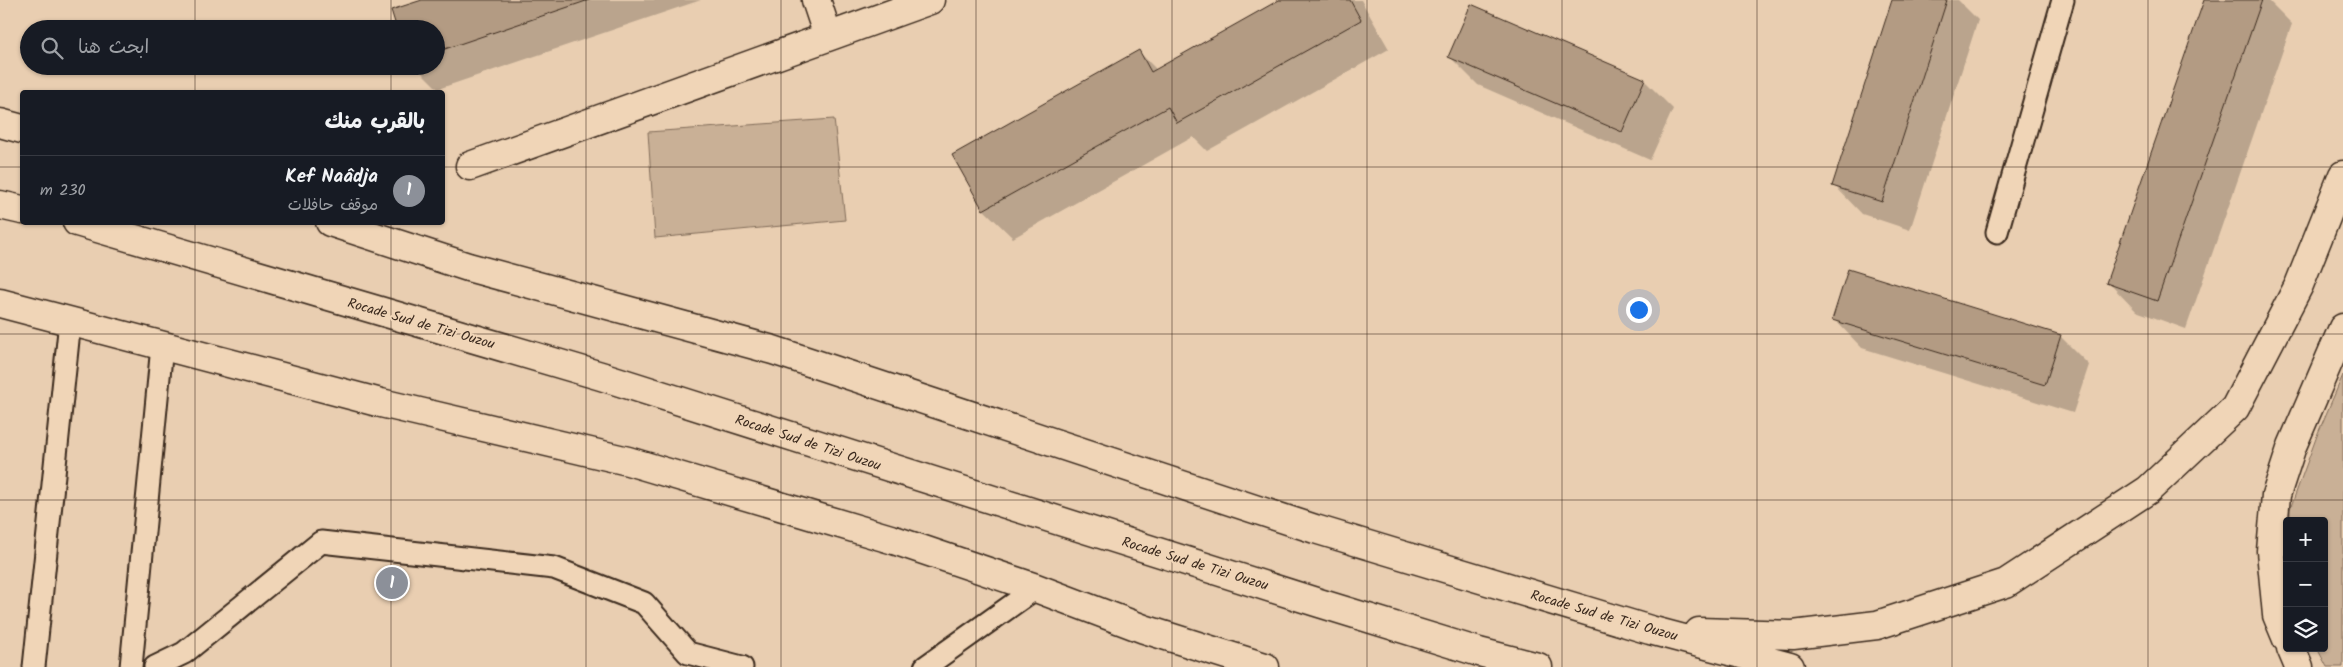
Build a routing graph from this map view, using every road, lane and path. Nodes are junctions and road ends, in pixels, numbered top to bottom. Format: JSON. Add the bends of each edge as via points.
{"nodes":[{"id":1,"x":816,"y":0,"type":"edge"},
{"id":2,"x":930,"y":0,"type":"edge"},
{"id":3,"x":2063,"y":0,"type":"edge"},
{"id":4,"x":828,"y":36,"type":"junction"},
{"id":5,"x":0,"y":123,"type":"edge"},
{"id":6,"x":20,"y":128,"type":"edge"},
{"id":7,"x":470,"y":166,"type":"dead end"},
{"id":8,"x":2343,"y":175,"type":"edge"},
{"id":9,"x":0,"y":205,"type":"edge"},
{"id":10,"x":20,"y":210,"type":"edge"},
{"id":11,"x":87,"y":225,"type":"edge"},
{"id":12,"x":339,"y":225,"type":"edge"},
{"id":13,"x":1997,"y":232,"type":"dead end"},
{"id":14,"x":0,"y":303,"type":"edge"},
{"id":15,"x":70,"y":321,"type":"junction"},
{"id":16,"x":2343,"y":328,"type":"edge"},
{"id":17,"x":162,"y":346,"type":"junction"},
{"id":18,"x":1036,"y":588,"type":"junction"},
{"id":19,"x":2283,"y":629,"type":"edge"},
{"id":20,"x":1650,"y":630,"type":"junction"},
{"id":21,"x":2293,"y":652,"type":"edge"},
{"id":22,"x":34,"y":667,"type":"edge"},
{"id":23,"x":132,"y":667,"type":"edge"},
{"id":24,"x":155,"y":667,"type":"edge"},
{"id":25,"x":742,"y":667,"type":"edge"},
{"id":26,"x":927,"y":667,"type":"edge"},
{"id":27,"x":1265,"y":667,"type":"edge"},
{"id":28,"x":1538,"y":667,"type":"edge"},
{"id":29,"x":1790,"y":667,"type":"edge"},
{"id":30,"x":2299,"y":667,"type":"edge"}],
"edges":[{"from":1,"to":4,"type":"main road"},
{"from":2,"to":4,"type":"main road"},
{"from":3,"to":13,"type":"lane"},
{"from":4,"to":7,"type":"main road"},
{"from":5,"to":6,"type":"main road"},
{"from":8,"to":20,"type":"main road","via":[[2299,285],[2235,408],[2148,490],[2006,584],[1876,624],[1793,635]]},
{"from":9,"to":10,"type":"main road"},
{"from":11,"to":28,"type":"main road","name":"Rocade Sud de Tizi Ouzou","via":[[601,376],[1316,602]]},
{"from":12,"to":20,"type":"main road","name":"Rocade Sud de Tizi Ouzou","via":[[468,267],[773,350],[1315,529]]},
{"from":14,"to":15,"type":"main road"},
{"from":15,"to":17,"type":"main road"},
{"from":15,"to":22,"type":"lane"},
{"from":16,"to":19,"type":"main road","via":[[2292,446],[2276,495],[2271,552],[2277,615]]},
{"from":17,"to":18,"type":"main road","via":[[628,462],[894,540]]},
{"from":17,"to":23,"type":"lane"},
{"from":18,"to":26,"type":"lane"},
{"from":18,"to":27,"type":"main road","via":[[1144,629]]},
{"from":20,"to":29,"type":"main road","name":"Rocade Sud de Tizi Ouzou"},
{"from":21,"to":30,"type":"main road"},
{"from":24,"to":25,"type":"lane","via":[[184,654],[321,542],[554,568],[644,603],[688,654]]}]}
